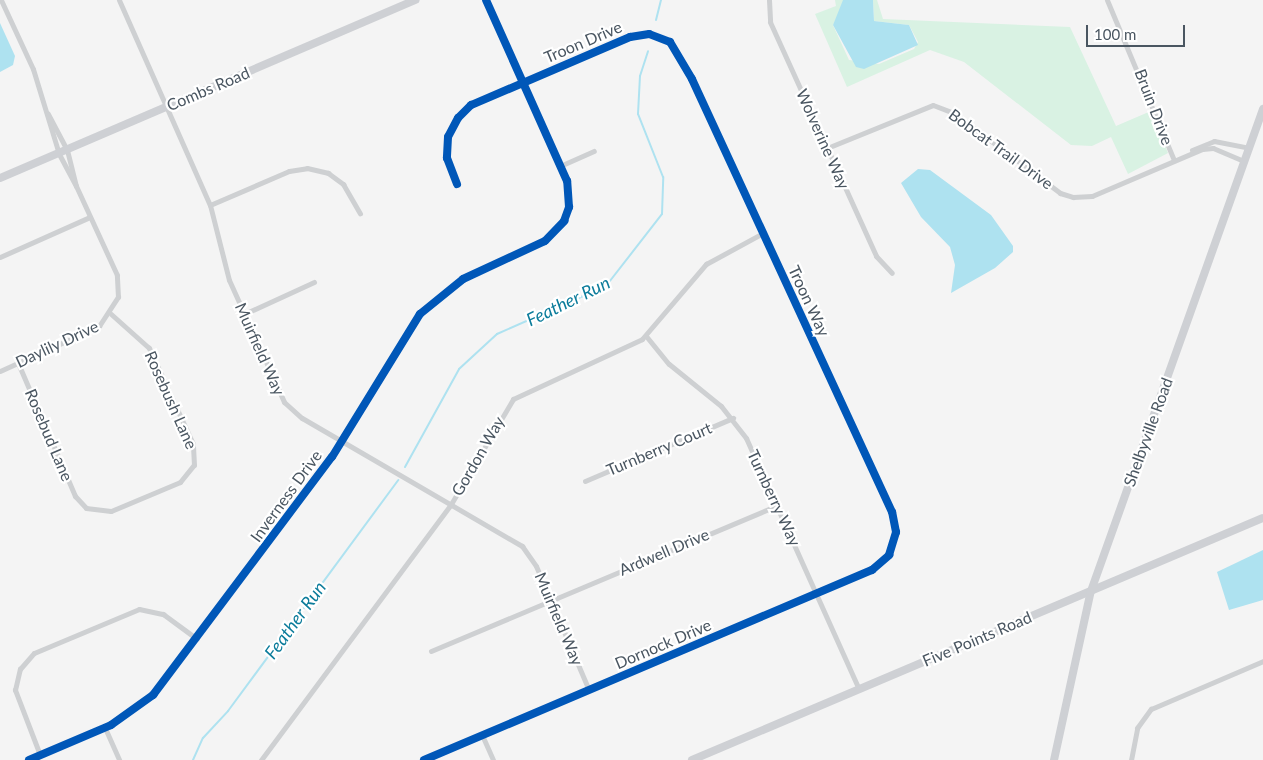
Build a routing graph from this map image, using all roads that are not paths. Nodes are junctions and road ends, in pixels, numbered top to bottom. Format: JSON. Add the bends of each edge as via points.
{"nodes":[{"id":1,"x":1,"y":0,"type":"edge"},
{"id":2,"x":119,"y":0,"type":"edge"},
{"id":3,"x":416,"y":0,"type":"edge"},
{"id":4,"x":486,"y":0,"type":"edge"},
{"id":5,"x":769,"y":0,"type":"edge"},
{"id":6,"x":1107,"y":0,"type":"edge"},
{"id":7,"x":692,"y":79,"type":"joint"},
{"id":8,"x":523,"y":82,"type":"junction"},
{"id":9,"x":166,"y":106,"type":"junction"},
{"id":10,"x":1263,"y":109,"type":"edge"},
{"id":11,"x":48,"y":114,"type":"junction"},
{"id":12,"x":827,"y":148,"type":"junction"},
{"id":13,"x":1249,"y":148,"type":"junction"},
{"id":14,"x":67,"y":150,"type":"junction"},
{"id":15,"x":594,"y":151,"type":"dead end"},
{"id":16,"x":58,"y":154,"type":"junction"},
{"id":17,"x":1174,"y":160,"type":"junction"},
{"id":18,"x":1244,"y":161,"type":"junction"},
{"id":19,"x":560,"y":166,"type":"junction"},
{"id":20,"x":0,"y":178,"type":"edge"},
{"id":21,"x":457,"y":184,"type":"dead end"},
{"id":22,"x":76,"y":186,"type":"junction"},
{"id":23,"x":210,"y":205,"type":"junction"},
{"id":24,"x":360,"y":214,"type":"dead end"},
{"id":25,"x":90,"y":217,"type":"junction"},
{"id":26,"x":763,"y":233,"type":"junction"},
{"id":27,"x":0,"y":257,"type":"edge"},
{"id":28,"x":892,"y":273,"type":"dead end"},
{"id":29,"x":314,"y":282,"type":"dead end"},
{"id":30,"x":111,"y":314,"type":"junction"},
{"id":31,"x":244,"y":314,"type":"junction"},
{"id":32,"x":646,"y":336,"type":"junction"},
{"id":33,"x":18,"y":363,"type":"junction"},
{"id":34,"x":0,"y":371,"type":"edge"},
{"id":35,"x":733,"y":418,"type":"junction"},
{"id":36,"x":343,"y":441,"type":"junction"},
{"id":37,"x":585,"y":481,"type":"dead end"},
{"id":38,"x":451,"y":504,"type":"junction"},
{"id":39,"x":778,"y":505,"type":"junction"},
{"id":40,"x":83,"y":506,"type":"joint"},
{"id":41,"x":1263,"y":518,"type":"edge"},
{"id":42,"x":896,"y":536,"type":"joint"},
{"id":43,"x":1091,"y":591,"type":"junction"},
{"id":44,"x":819,"y":593,"type":"junction"},
{"id":45,"x":551,"y":600,"type":"junction"},
{"id":46,"x":197,"y":639,"type":"junction"},
{"id":47,"x":432,"y":651,"type":"dead end"},
{"id":48,"x":1263,"y":661,"type":"edge"},
{"id":49,"x":859,"y":689,"type":"junction"},
{"id":50,"x":589,"y":690,"type":"junction"},
{"id":51,"x":105,"y":728,"type":"junction"},
{"id":52,"x":482,"y":735,"type":"junction"},
{"id":53,"x":40,"y":755,"type":"junction"},
{"id":54,"x":29,"y":760,"type":"edge"},
{"id":55,"x":119,"y":760,"type":"edge"},
{"id":56,"x":261,"y":760,"type":"edge"},
{"id":57,"x":424,"y":760,"type":"edge"},
{"id":58,"x":493,"y":760,"type":"edge"},
{"id":59,"x":692,"y":760,"type":"edge"},
{"id":60,"x":1054,"y":760,"type":"edge"},
{"id":61,"x":1131,"y":760,"type":"edge"}],
"edges":[{"from":1,"to":11,"type":"street","via":[[33,69]]},
{"from":2,"to":9,"type":"street","name":"Muirfield Way"},
{"from":3,"to":9,"type":"street","name":"Combs Road"},
{"from":4,"to":8,"type":"street"},
{"from":5,"to":12,"type":"street","name":"Wolverine Way","via":[[770,22]]},
{"from":6,"to":17,"type":"street","name":"Bruin Drive"},
{"from":7,"to":8,"type":"street","name":"Troon Drive","via":[[670,42],[642,34]]},
{"from":7,"to":26,"type":"street","name":"Troon Way"},
{"from":8,"to":19,"type":"street"},
{"from":8,"to":21,"type":"street","name":"Troon Drive","via":[[473,104],[456,120],[447,149]]},
{"from":9,"to":14,"type":"street","name":"Combs Road"},
{"from":9,"to":23,"type":"street","name":"Muirfield Way"},
{"from":10,"to":13,"type":"street","name":"Shelbyville Road"},
{"from":11,"to":14,"type":"street"},
{"from":11,"to":16,"type":"street"},
{"from":12,"to":17,"type":"street","name":"Bobcat Trail Drive","via":[[932,105],[954,113],[1060,193],[1073,198],[1092,196]]},
{"from":12,"to":28,"type":"street","name":"Wolverine Way","via":[[876,256]]},
{"from":13,"to":17,"type":"street","name":"Bobcat Trail Drive","via":[[1214,141]]},
{"from":13,"to":18,"type":"street","name":"Shelbyville Road"},
{"from":14,"to":16,"type":"street","name":"Combs Road"},
{"from":14,"to":22,"type":"street"},
{"from":15,"to":19,"type":"street"},
{"from":16,"to":20,"type":"street","name":"Combs Road"},
{"from":16,"to":22,"type":"street"},
{"from":17,"to":18,"type":"street","name":"Bobcat Trail Drive","via":[[1213,148]]},
{"from":18,"to":43,"type":"street","name":"Shelbyville Road"},
{"from":19,"to":36,"type":"street","name":"Inverness Drive","via":[[569,188],[569,206],[550,238],[468,275],[428,305],[403,337]]},
{"from":22,"to":25,"type":"street"},
{"from":23,"to":24,"type":"street","via":[[289,171],[310,169],[343,184]]},
{"from":23,"to":31,"type":"street","name":"Muirfield Way","via":[[229,280]]},
{"from":25,"to":27,"type":"street"},
{"from":25,"to":30,"type":"street","via":[[118,281]]},
{"from":26,"to":32,"type":"street","name":"Gordon Way","via":[[706,264]]},
{"from":26,"to":42,"type":"street","name":"Troon Way","via":[[892,512]]},
{"from":29,"to":31,"type":"street"},
{"from":30,"to":33,"type":"street","name":"Daylily Drive","via":[[94,328]]},
{"from":30,"to":40,"type":"street","name":"Rosebush Lane","via":[[149,348],[194,447],[195,461],[183,480],[114,510],[98,512]]},
{"from":31,"to":36,"type":"street","name":"Muirfield Way","via":[[288,406]]},
{"from":32,"to":35,"type":"street","name":"Turnberry Way","via":[[669,364]]},
{"from":32,"to":38,"type":"street","name":"Gordon Way","via":[[515,397]]},
{"from":33,"to":34,"type":"street","name":"Daylily Drive"},
{"from":33,"to":40,"type":"street","name":"Rosebud Lane"},
{"from":35,"to":37,"type":"street","name":"Turnberry Court"},
{"from":35,"to":39,"type":"street","name":"Turnberry Way"},
{"from":36,"to":38,"type":"street","name":"Muirfield Way"},
{"from":36,"to":46,"type":"street","name":"Inverness Drive"},
{"from":38,"to":45,"type":"street","name":"Muirfield Way","via":[[522,546],[534,560]]},
{"from":38,"to":56,"type":"street","name":"Gordon Way"},
{"from":39,"to":44,"type":"street","name":"Turnberry Way"},
{"from":39,"to":45,"type":"street","name":"Ardwell Drive"},
{"from":41,"to":43,"type":"street","name":"Five Points Road"},
{"from":42,"to":44,"type":"street","name":"Dornock Drive","via":[[879,566]]},
{"from":43,"to":49,"type":"street","name":"Five Points Road"},
{"from":43,"to":60,"type":"street","name":"Shelbyville Road"},
{"from":44,"to":49,"type":"street","name":"Turnberry Way"},
{"from":44,"to":50,"type":"street","name":"Dornock Drive"},
{"from":45,"to":47,"type":"street","name":"Ardwell Drive"},
{"from":45,"to":50,"type":"street","name":"Muirfield Way"},
{"from":46,"to":51,"type":"street","name":"Inverness Drive","via":[[153,695]]},
{"from":46,"to":53,"type":"street","via":[[163,614],[139,609],[34,653],[20,669],[15,690]]},
{"from":48,"to":61,"type":"street","via":[[1151,709],[1137,728]]},
{"from":49,"to":59,"type":"street","name":"Five Points Road"},
{"from":50,"to":52,"type":"street","name":"Dornock Drive"},
{"from":51,"to":53,"type":"street","name":"Inverness Drive"},
{"from":51,"to":55,"type":"street"},
{"from":52,"to":57,"type":"street","name":"Dornock Drive"},
{"from":52,"to":58,"type":"street"},
{"from":53,"to":54,"type":"street","name":"Inverness Drive"}]}
